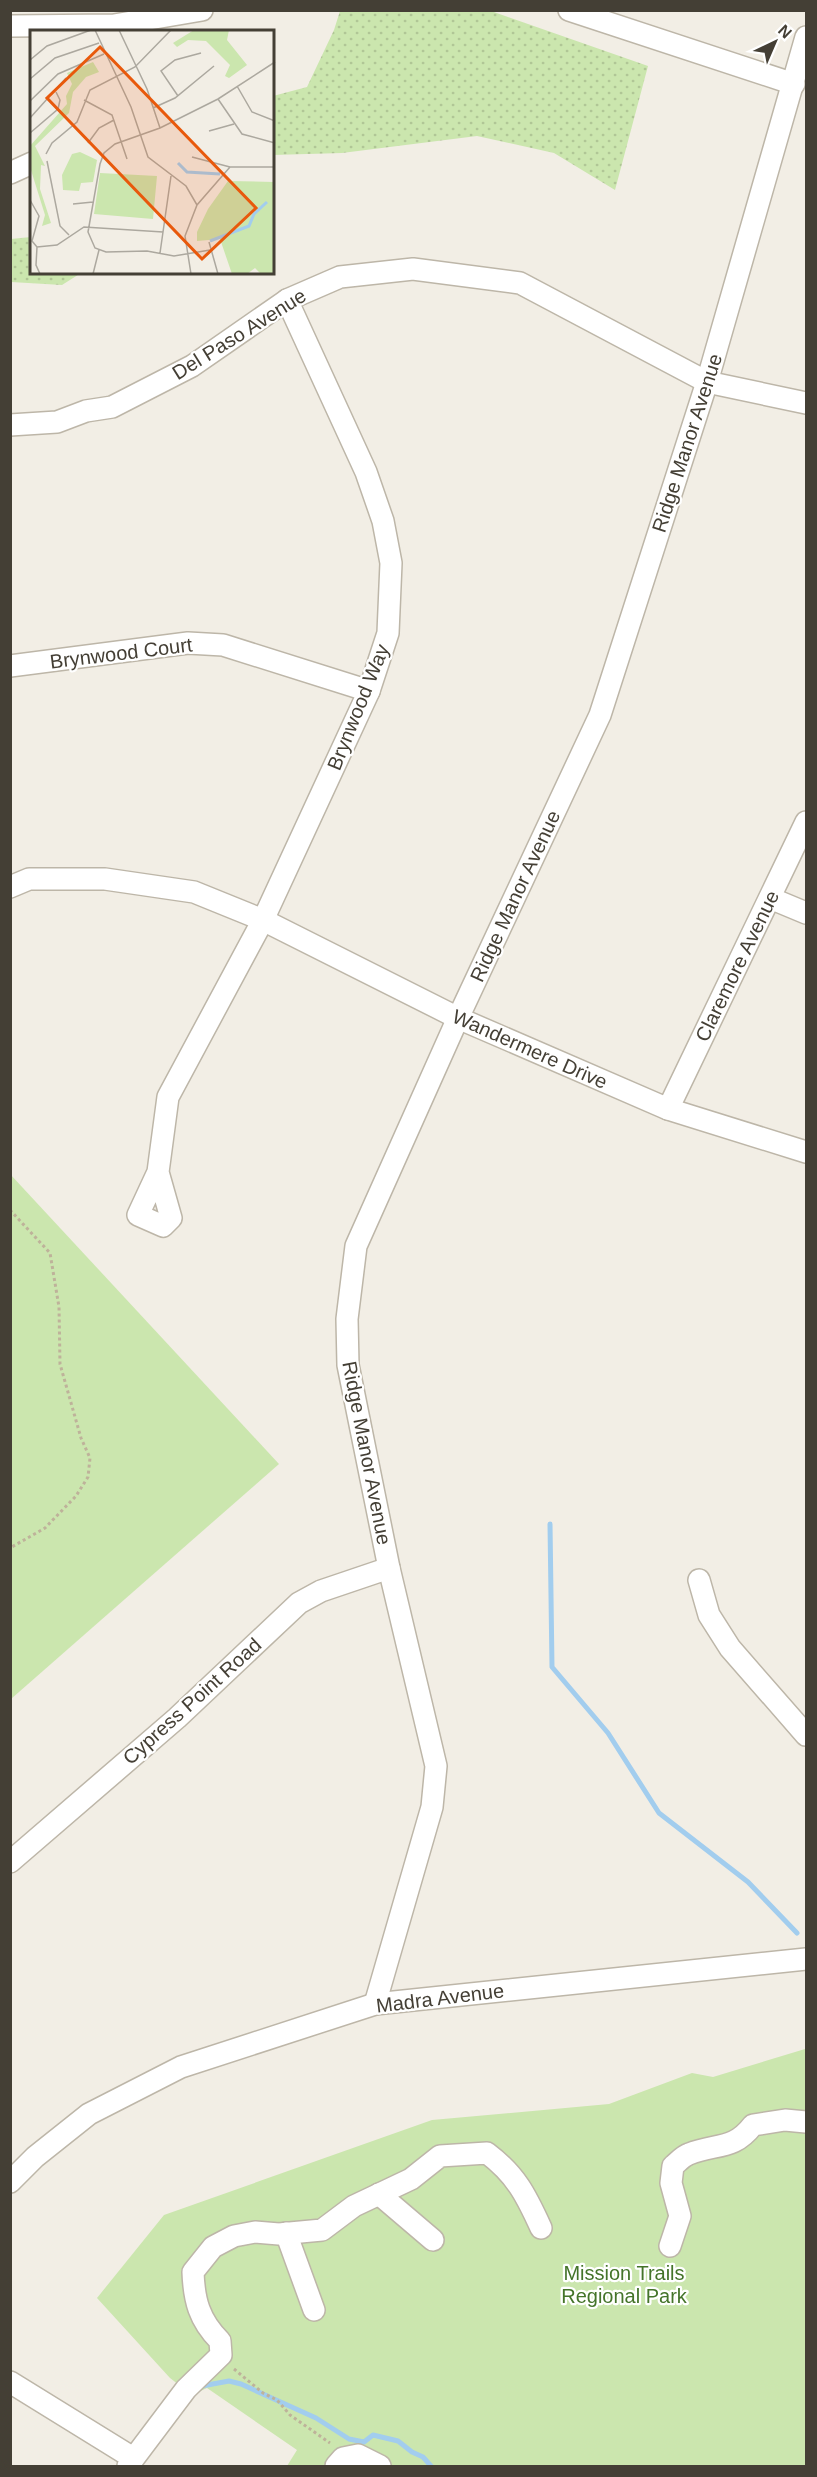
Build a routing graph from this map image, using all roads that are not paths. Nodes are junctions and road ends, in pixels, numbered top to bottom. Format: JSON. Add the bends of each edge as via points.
{"nodes":[{"id":1,"x":202,"y":10,"type":"edge"},
{"id":2,"x":569,"y":10,"type":"edge"},
{"id":3,"x":10,"y":26,"type":"edge"},
{"id":4,"x":113,"y":28,"type":"edge"},
{"id":5,"x":807,"y":37,"type":"edge"},
{"id":6,"x":794,"y":84,"type":"junction"},
{"id":7,"x":30,"y":164,"type":"edge"},
{"id":8,"x":10,"y":173,"type":"edge"},
{"id":9,"x":286,"y":300,"type":"junction"},
{"id":10,"x":707,"y":382,"type":"junction"},
{"id":11,"x":807,"y":403,"type":"edge"},
{"id":12,"x":10,"y":425,"type":"edge"},
{"id":13,"x":10,"y":666,"type":"edge"},
{"id":14,"x":369,"y":691,"type":"junction"},
{"id":15,"x":807,"y":822,"type":"edge"},
{"id":16,"x":10,"y":887,"type":"edge"},
{"id":17,"x":770,"y":898,"type":"junction"},
{"id":18,"x":807,"y":913,"type":"edge"},
{"id":19,"x":263,"y":920,"type":"junction"},
{"id":20,"x":458,"y":1018,"type":"junction"},
{"id":21,"x":668,"y":1109,"type":"junction"},
{"id":22,"x":807,"y":1152,"type":"edge"},
{"id":23,"x":158,"y":1172,"type":"dead end"},
{"id":24,"x":389,"y":1568,"type":"junction"},
{"id":25,"x":699,"y":1580,"type":"dead end"},
{"id":26,"x":807,"y":1735,"type":"edge"},
{"id":27,"x":10,"y":1862,"type":"edge"},
{"id":28,"x":807,"y":1959,"type":"edge"},
{"id":29,"x":375,"y":2004,"type":"junction"},
{"id":30,"x":807,"y":2122,"type":"edge"},
{"id":31,"x":10,"y":2182,"type":"edge"},
{"id":32,"x":379,"y":2194,"type":"junction"},
{"id":33,"x":541,"y":2228,"type":"dead end"},
{"id":34,"x":285,"y":2233,"type":"junction"},
{"id":35,"x":433,"y":2241,"type":"dead end"},
{"id":36,"x":670,"y":2246,"type":"dead end"},
{"id":37,"x":314,"y":2310,"type":"dead end"},
{"id":38,"x":10,"y":2382,"type":"edge"},
{"id":39,"x":130,"y":2462,"type":"edge"},
{"id":40,"x":336,"y":2466,"type":"edge"},
{"id":41,"x":380,"y":2466,"type":"edge"}],
"edges":[{"from":1,"to":4,"type":"street"},
{"from":2,"to":6,"type":"street"},
{"from":3,"to":4,"type":"street"},
{"from":5,"to":6,"type":"street","name":"Ridge Manor Avenue"},
{"from":6,"to":10,"type":"street","name":"Ridge Manor Avenue"},
{"from":7,"to":8,"type":"street"},
{"from":9,"to":10,"type":"street","name":"Del Paso Avenue","via":[[340,277],[413,269],[520,283]]},
{"from":9,"to":12,"type":"street","name":"Del Paso Avenue","via":[[192,366],[112,407],[57,422]]},
{"from":9,"to":14,"type":"street","name":"Brynwood Way","via":[[366,472],[383,521],[391,563],[388,633]]},
{"from":10,"to":11,"type":"street","name":"Del Paso Avenue"},
{"from":10,"to":20,"type":"street","name":"Ridge Manor Avenue","via":[[600,715]]},
{"from":13,"to":14,"type":"street","name":"Brynwood Court","via":[[199,643],[223,645]]},
{"from":14,"to":19,"type":"street","name":"Brynwood Way"},
{"from":15,"to":17,"type":"street","name":"Claremore Avenue"},
{"from":16,"to":19,"type":"street","name":"Wandermere Drive","via":[[29,879],[105,879],[194,892]]},
{"from":17,"to":18,"type":"street"},
{"from":17,"to":21,"type":"street","name":"Claremore Avenue"},
{"from":19,"to":20,"type":"street","name":"Wandermere Drive"},
{"from":19,"to":23,"type":"street","name":"Brynwood Way","via":[[168,1097]]},
{"from":20,"to":21,"type":"street","name":"Wandermere Drive"},
{"from":20,"to":24,"type":"street","name":"Ridge Manor Avenue","via":[[356,1246],[347,1319],[348,1365]]},
{"from":21,"to":22,"type":"street","name":"Wandermere Drive"},
{"from":24,"to":27,"type":"street","name":"Cypress Point Road","via":[[321,1591],[299,1603],[177,1718]]},
{"from":24,"to":29,"type":"street","name":"Ridge Manor Avenue","via":[[436,1766],[432,1807]]},
{"from":25,"to":26,"type":"street","via":[[709,1615],[730,1648]]},
{"from":28,"to":29,"type":"street","name":"Madra Avenue"},
{"from":29,"to":31,"type":"street","name":"Madra Avenue","via":[[181,2067],[90,2114]]},
{"from":30,"to":36,"type":"street","via":[[753,2125],[742,2139],[688,2154],[673,2166],[670,2183],[680,2216]]},
{"from":32,"to":33,"type":"street","via":[[411,2179],[440,2156],[487,2153],[509,2170]]},
{"from":32,"to":34,"type":"street","via":[[354,2206],[322,2230]]},
{"from":32,"to":35,"type":"street"},
{"from":34,"to":37,"type":"street"},
{"from":34,"to":39,"type":"street","via":[[234,2236],[213,2247],[193,2272],[194,2298],[207,2328],[220,2341],[221,2355],[186,2389]]},
{"from":38,"to":39,"type":"street"},
{"from":40,"to":41,"type":"street","via":[[343,2458],[358,2455]]}]}
